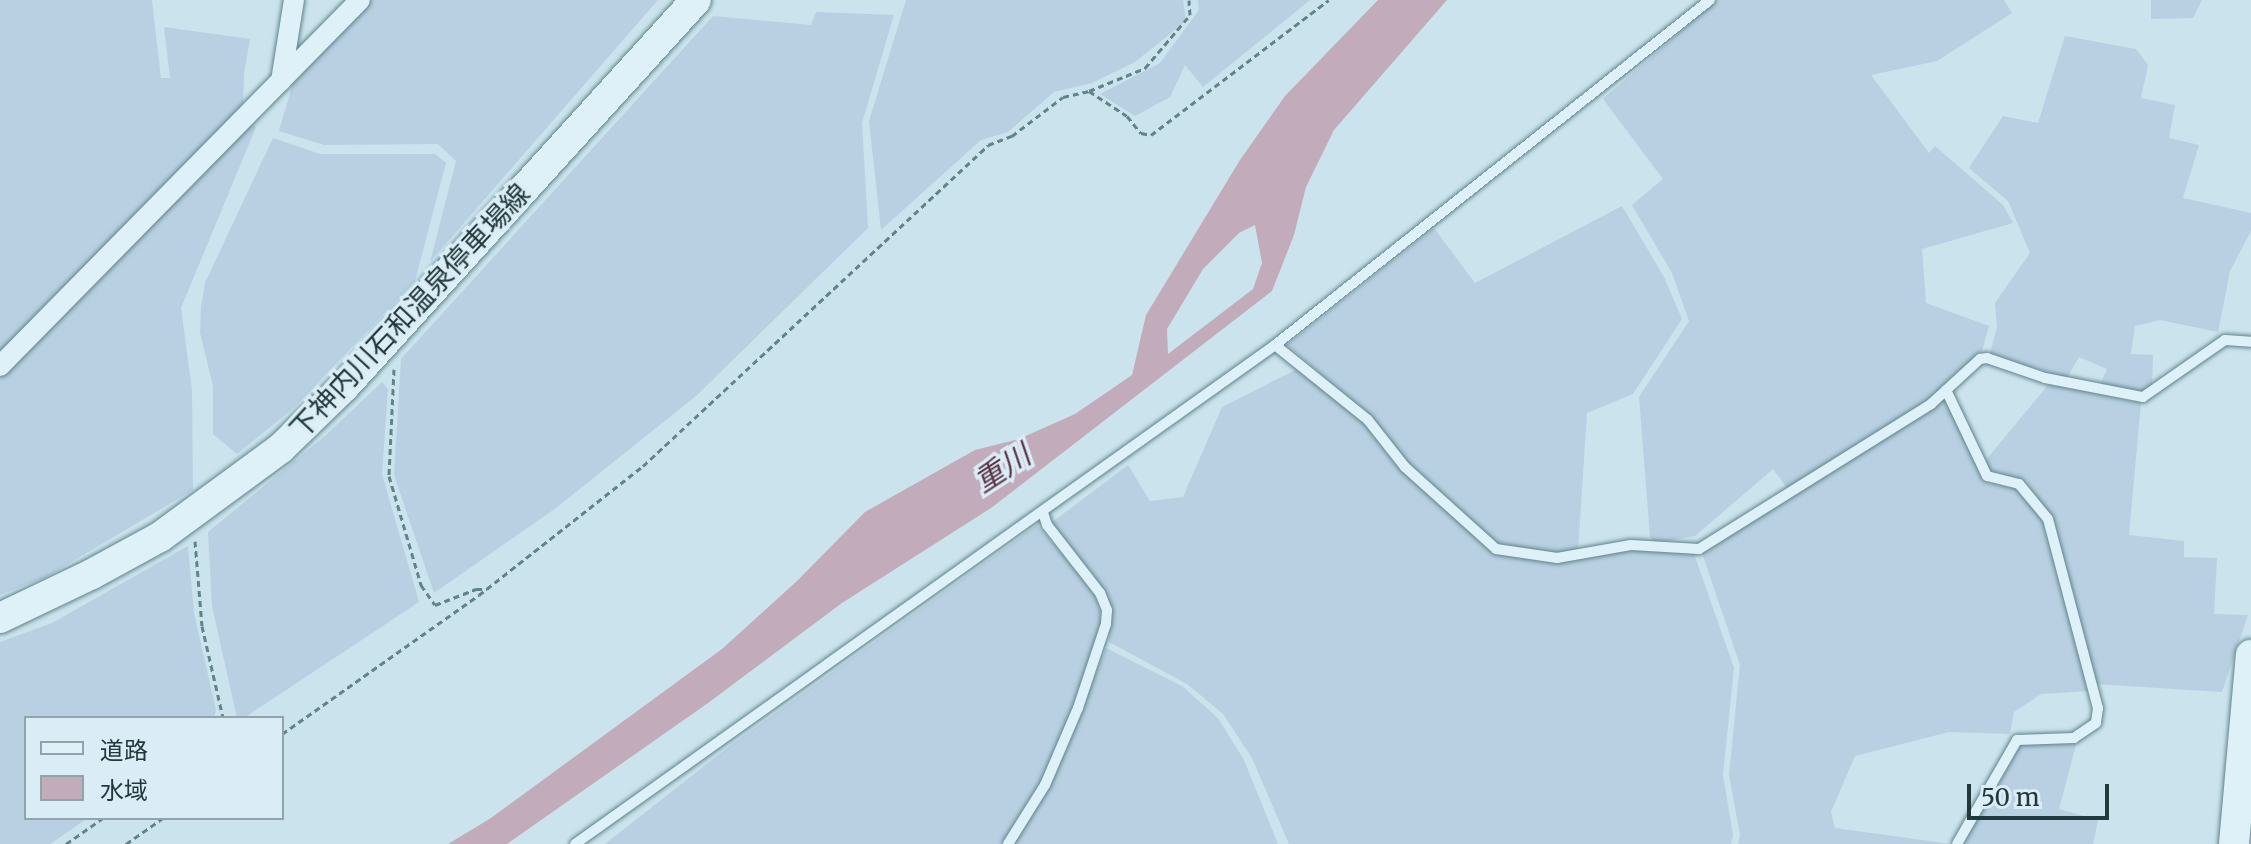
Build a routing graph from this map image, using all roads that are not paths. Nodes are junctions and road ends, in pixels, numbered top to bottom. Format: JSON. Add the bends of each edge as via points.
{"nodes":[{"id":1,"x":294,"y":0,"type":"edge"},
{"id":2,"x":360,"y":0,"type":"edge"},
{"id":3,"x":696,"y":0,"type":"edge"},
{"id":4,"x":1710,"y":0,"type":"edge"},
{"id":5,"x":281,"y":81,"type":"junction"},
{"id":6,"x":2251,"y":342,"type":"edge"},
{"id":7,"x":1275,"y":345,"type":"junction"},
{"id":8,"x":0,"y":366,"type":"edge"},
{"id":9,"x":1946,"y":390,"type":"junction"},
{"id":10,"x":1043,"y":513,"type":"junction"},
{"id":11,"x":0,"y":618,"type":"edge"},
{"id":12,"x":2251,"y":655,"type":"edge"},
{"id":13,"x":575,"y":844,"type":"edge"},
{"id":14,"x":1008,"y":844,"type":"edge"},
{"id":15,"x":1957,"y":844,"type":"edge"},
{"id":16,"x":2234,"y":844,"type":"edge"}],
"edges":[{"from":1,"to":5,"type":"street"},
{"from":2,"to":5,"type":"street"},
{"from":3,"to":11,"type":"main road","name":"下神内川石和温泉停車場線","via":[[395,332],[281,448],[185,520],[92,574]]},
{"from":4,"to":7,"type":"lane"},
{"from":5,"to":8,"type":"street"},
{"from":6,"to":9,"type":"lane","via":[[2225,340],[2143,397],[2045,378],[1987,358]]},
{"from":7,"to":9,"type":"lane","via":[[1368,420],[1405,467],[1496,549],[1557,558],[1631,545],[1699,549]]},
{"from":7,"to":10,"type":"lane"},
{"from":9,"to":15,"type":"lane","via":[[1987,476],[2019,484],[2048,519],[2098,708],[2096,723],[2074,738],[2017,740]]},
{"from":10,"to":13,"type":"lane"},
{"from":10,"to":14,"type":"lane","via":[[1100,593],[1106,624],[1045,785]]},
{"from":12,"to":16,"type":"main road"}]}
